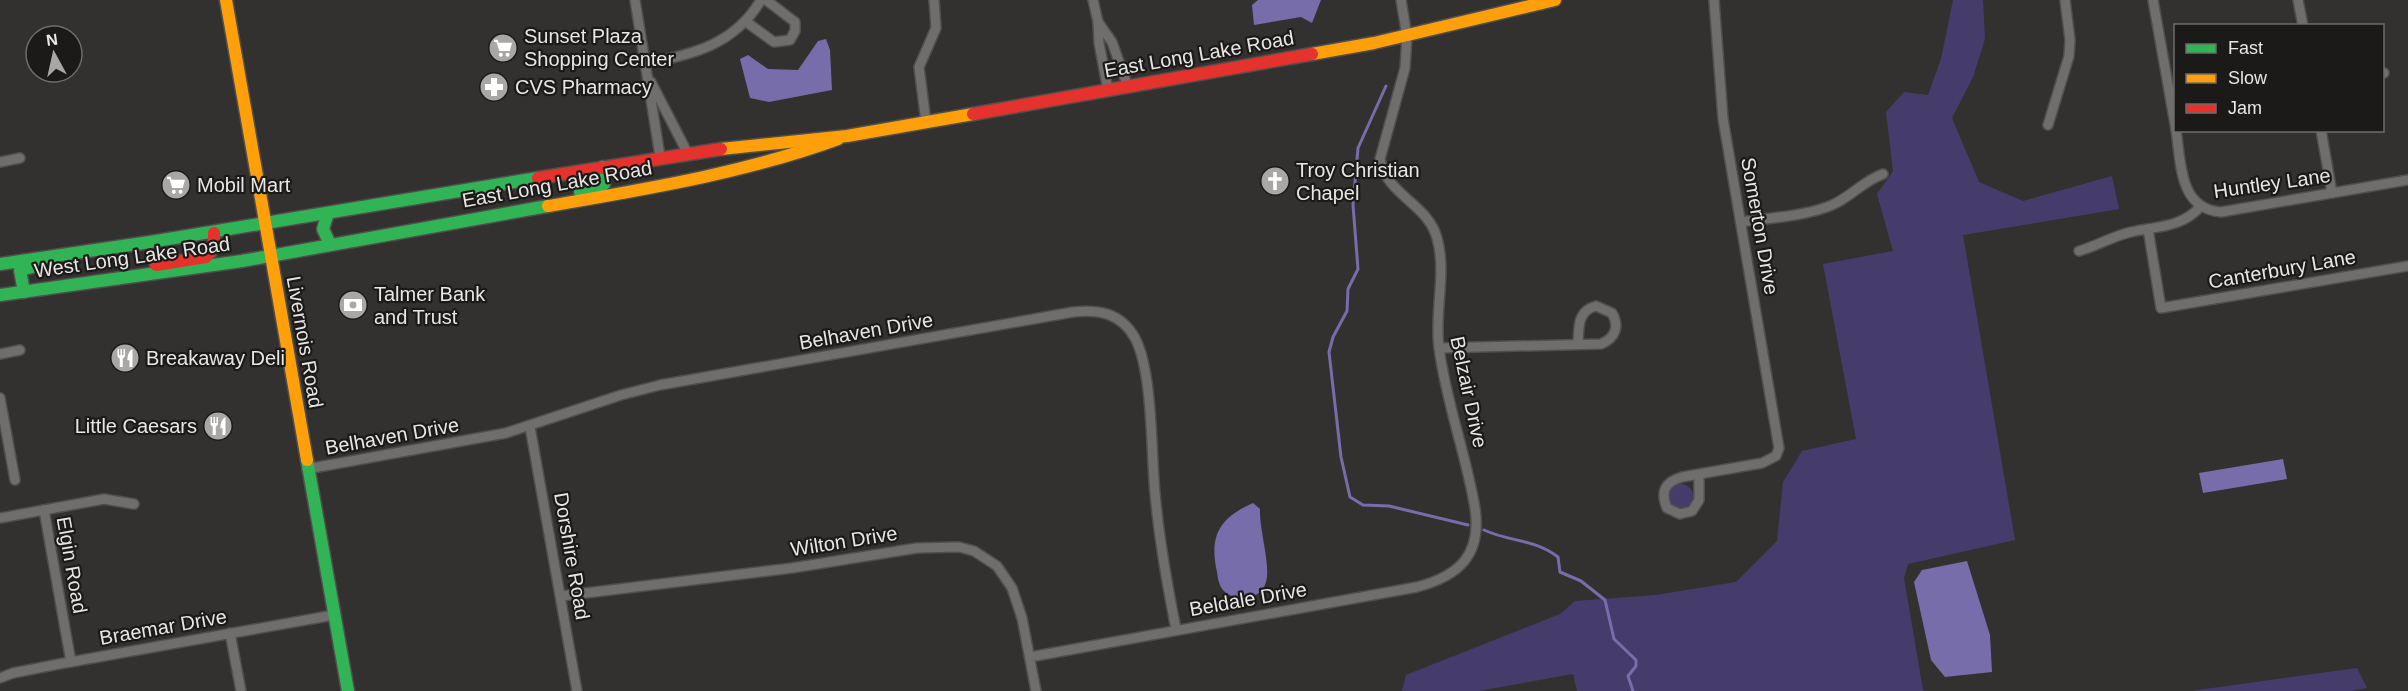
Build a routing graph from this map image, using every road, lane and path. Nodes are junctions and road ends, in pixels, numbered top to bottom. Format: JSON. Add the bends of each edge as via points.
{"nodes":[{"id":1,"x":226,"y":0,"type":"edge"},
{"id":2,"x":635,"y":0,"type":"edge"},
{"id":3,"x":760,"y":0,"type":"edge"},
{"id":4,"x":766,"y":0,"type":"edge"},
{"id":5,"x":934,"y":0,"type":"edge"},
{"id":6,"x":1093,"y":0,"type":"edge"},
{"id":7,"x":1401,"y":0,"type":"edge"},
{"id":8,"x":1555,"y":0,"type":"edge"},
{"id":9,"x":1714,"y":0,"type":"edge"},
{"id":10,"x":2065,"y":0,"type":"edge"},
{"id":11,"x":2153,"y":0,"type":"edge"},
{"id":12,"x":2298,"y":0,"type":"edge"},
{"id":13,"x":745,"y":21,"type":"junction"},
{"id":14,"x":1098,"y":22,"type":"junction"},
{"id":15,"x":2303,"y":24,"type":"edge"},
{"id":16,"x":1407,"y":36,"type":"junction"},
{"id":17,"x":646,"y":63,"type":"junction"},
{"id":18,"x":648,"y":75,"type":"junction"},
{"id":19,"x":1128,"y":87,"type":"junction"},
{"id":20,"x":1108,"y":90,"type":"junction"},
{"id":21,"x":2174,"y":119,"type":"edge"},
{"id":22,"x":926,"y":122,"type":"junction"},
{"id":23,"x":2048,"y":125,"type":"dead end"},
{"id":24,"x":2176,"y":132,"type":"edge"},
{"id":25,"x":2321,"y":132,"type":"edge"},
{"id":26,"x":847,"y":136,"type":"junction"},
{"id":27,"x":729,"y":146,"type":"junction"},
{"id":28,"x":687,"y":152,"type":"junction"},
{"id":29,"x":660,"y":156,"type":"junction"},
{"id":30,"x":20,"y":158,"type":"dead end"},
{"id":31,"x":0,"y":162,"type":"edge"},
{"id":32,"x":603,"y":167,"type":"junction"},
{"id":33,"x":1883,"y":174,"type":"dead end"},
{"id":34,"x":2408,"y":180,"type":"edge"},
{"id":35,"x":652,"y":187,"type":"junction"},
{"id":36,"x":2332,"y":193,"type":"junction"},
{"id":37,"x":2200,"y":207,"type":"junction"},
{"id":38,"x":328,"y":213,"type":"junction"},
{"id":39,"x":1741,"y":222,"type":"junction"},
{"id":40,"x":264,"y":225,"type":"junction"},
{"id":41,"x":2148,"y":229,"type":"junction"},
{"id":42,"x":402,"y":232,"type":"junction"},
{"id":43,"x":214,"y":233,"type":"junction"},
{"id":44,"x":172,"y":240,"type":"junction"},
{"id":45,"x":330,"y":244,"type":"junction"},
{"id":46,"x":2079,"y":250,"type":"dead end"},
{"id":47,"x":270,"y":255,"type":"junction"},
{"id":48,"x":0,"y":264,"type":"edge"},
{"id":49,"x":2408,"y":266,"type":"edge"},
{"id":50,"x":100,"y":282,"type":"junction"},
{"id":51,"x":24,"y":292,"type":"junction"},
{"id":52,"x":0,"y":295,"type":"edge"},
{"id":53,"x":1578,"y":344,"type":"junction"},
{"id":54,"x":1439,"y":348,"type":"junction"},
{"id":55,"x":20,"y":350,"type":"dead end"},
{"id":56,"x":0,"y":354,"type":"edge"},
{"id":57,"x":0,"y":398,"type":"edge"},
{"id":58,"x":530,"y":427,"type":"junction"},
{"id":59,"x":4,"y":438,"type":"edge"},
{"id":60,"x":308,"y":469,"type":"junction"},
{"id":61,"x":1699,"y":475,"type":"junction"},
{"id":62,"x":15,"y":480,"type":"dead end"},
{"id":63,"x":134,"y":504,"type":"dead end"},
{"id":64,"x":44,"y":510,"type":"junction"},
{"id":65,"x":0,"y":518,"type":"edge"},
{"id":66,"x":1466,"y":561,"type":"joint"},
{"id":67,"x":561,"y":596,"type":"junction"},
{"id":68,"x":334,"y":615,"type":"junction"},
{"id":69,"x":1176,"y":629,"type":"junction"},
{"id":70,"x":230,"y":633,"type":"junction"},
{"id":71,"x":1030,"y":657,"type":"junction"},
{"id":72,"x":71,"y":662,"type":"junction"},
{"id":73,"x":0,"y":678,"type":"edge"},
{"id":74,"x":241,"y":691,"type":"edge"},
{"id":75,"x":348,"y":691,"type":"edge"},
{"id":76,"x":577,"y":691,"type":"edge"},
{"id":77,"x":1036,"y":691,"type":"edge"}],
"edges":[{"from":1,"to":40,"type":"main road","name":"Livernois Road"},
{"from":2,"to":17,"type":"street"},
{"from":3,"to":13,"type":"street"},
{"from":4,"to":13,"type":"street","via":[[795,22],[790,39],[774,42]]},
{"from":5,"to":22,"type":"street","via":[[936,28],[919,67]]},
{"from":6,"to":14,"type":"street"},
{"from":7,"to":16,"type":"street","name":"Belzair Drive"},
{"from":8,"to":16,"type":"main road","name":"East Long Lake Road"},
{"from":9,"to":39,"type":"street","name":"Somerton Drive","via":[[1721,106]]},
{"from":10,"to":23,"type":"street","via":[[2069,56]]},
{"from":11,"to":21,"type":"street"},
{"from":12,"to":15,"type":"street"},
{"from":13,"to":17,"type":"street","via":[[708,48]]},
{"from":14,"to":19,"type":"street","via":[[1112,42]]},
{"from":14,"to":20,"type":"street"},
{"from":16,"to":19,"type":"main road","name":"East Long Lake Road"},
{"from":16,"to":54,"type":"street","name":"Belzair Drive","via":[[1402,81],[1380,159],[1391,184],[1426,217],[1437,238]]},
{"from":17,"to":18,"type":"street"},
{"from":18,"to":28,"type":"street"},
{"from":18,"to":29,"type":"street"},
{"from":19,"to":20,"type":"main road","name":"East Long Lake Road"},
{"from":20,"to":22,"type":"main road","name":"East Long Lake Road"},
{"from":22,"to":26,"type":"main road","name":"East Long Lake Road"},
{"from":24,"to":37,"type":"street","via":[[2187,191]]},
{"from":25,"to":36,"type":"street"},
{"from":26,"to":27,"type":"main road","name":"East Long Lake Road"},
{"from":26,"to":35,"type":"main road","name":"East Long Lake Road","via":[[791,156]]},
{"from":27,"to":28,"type":"main road","name":"East Long Lake Road"},
{"from":27,"to":35,"type":"main road","via":[[734,153],[731,162],[662,177]]},
{"from":28,"to":29,"type":"main road","name":"East Long Lake Road"},
{"from":29,"to":32,"type":"main road","name":"East Long Lake Road"},
{"from":30,"to":31,"type":"street"},
{"from":32,"to":38,"type":"main road","name":"East Long Lake Road"},
{"from":32,"to":42,"type":"main road","via":[[606,179],[599,188],[423,220]]},
{"from":33,"to":39,"type":"street","via":[[1824,208]]},
{"from":34,"to":36,"type":"street","name":"Huntley Lane"},
{"from":35,"to":42,"type":"main road","name":"East Long Lake Road"},
{"from":36,"to":37,"type":"street","name":"Huntley Lane","via":[[2221,212]]},
{"from":37,"to":41,"type":"street","name":"Huntley Lane","via":[[2185,220]]},
{"from":38,"to":40,"type":"main road","name":"East Long Lake Road"},
{"from":38,"to":45,"type":"main road","via":[[322,237]]},
{"from":39,"to":61,"type":"street","name":"Somerton Drive","via":[[1778,440],[1776,456],[1762,464]]},
{"from":40,"to":43,"type":"main road","name":"West Long Lake Road"},
{"from":40,"to":47,"type":"main road","name":"Livernois Road"},
{"from":41,"to":46,"type":"street","name":"Huntley Lane"},
{"from":41,"to":49,"type":"street","name":"Canterbury Lane","via":[[2161,308]]},
{"from":42,"to":45,"type":"main road","name":"East Long Lake Road"},
{"from":43,"to":44,"type":"main road","name":"West Long Lake Road"},
{"from":43,"to":50,"type":"main road","via":[[214,248],[206,257],[139,268]]},
{"from":44,"to":48,"type":"main road","name":"West Long Lake Road"},
{"from":44,"to":51,"type":"main road","via":[[154,249],[26,267],[19,275]]},
{"from":45,"to":47,"type":"main road","name":"East Long Lake Road"},
{"from":47,"to":50,"type":"main road","name":"West Long Lake Road"},
{"from":47,"to":60,"type":"main road","name":"Livernois Road"},
{"from":50,"to":51,"type":"main road","name":"West Long Lake Road"},
{"from":51,"to":52,"type":"main road","name":"West Long Lake Road"},
{"from":53,"to":53,"type":"street","via":[[1602,344],[1612,337],[1617,325],[1612,313],[1596,306],[1585,311],[1579,321]]},
{"from":53,"to":54,"type":"street"},
{"from":54,"to":66,"type":"street","name":"Belzair Drive","via":[[1476,515],[1473,543]]},
{"from":55,"to":56,"type":"street"},
{"from":57,"to":59,"type":"street"},
{"from":58,"to":60,"type":"street","name":"Belhaven Drive"},
{"from":58,"to":67,"type":"street","name":"Dorshire Road"},
{"from":58,"to":69,"type":"street","name":"Belhaven Drive","via":[[660,385],[1072,312],[1108,313],[1126,325],[1135,338],[1144,367],[1159,534]]},
{"from":59,"to":62,"type":"street"},
{"from":60,"to":68,"type":"main road","name":"Livernois Road"},
{"from":61,"to":61,"type":"street","via":[[1668,483],[1663,497],[1667,508],[1680,514],[1692,511],[1699,500]]},
{"from":63,"to":64,"type":"street","via":[[104,499]]},
{"from":64,"to":65,"type":"street"},
{"from":64,"to":72,"type":"street","name":"Elgin Road"},
{"from":66,"to":69,"type":"street","name":"Beldale Drive","via":[[1442,580],[1417,587]]},
{"from":67,"to":71,"type":"street","name":"Wilton Drive","via":[[946,545],[974,551],[1004,574],[1016,600]]},
{"from":67,"to":76,"type":"street","name":"Dorshire Road"},
{"from":68,"to":70,"type":"street","name":"Braemar Drive"},
{"from":68,"to":75,"type":"main road","name":"Livernois Road"},
{"from":69,"to":71,"type":"street","name":"Beldale Drive"},
{"from":70,"to":72,"type":"street","name":"Braemar Drive"},
{"from":70,"to":74,"type":"street"},
{"from":71,"to":77,"type":"street","name":"Wilton Drive"},
{"from":72,"to":73,"type":"street","name":"Braemar Drive"}]}
